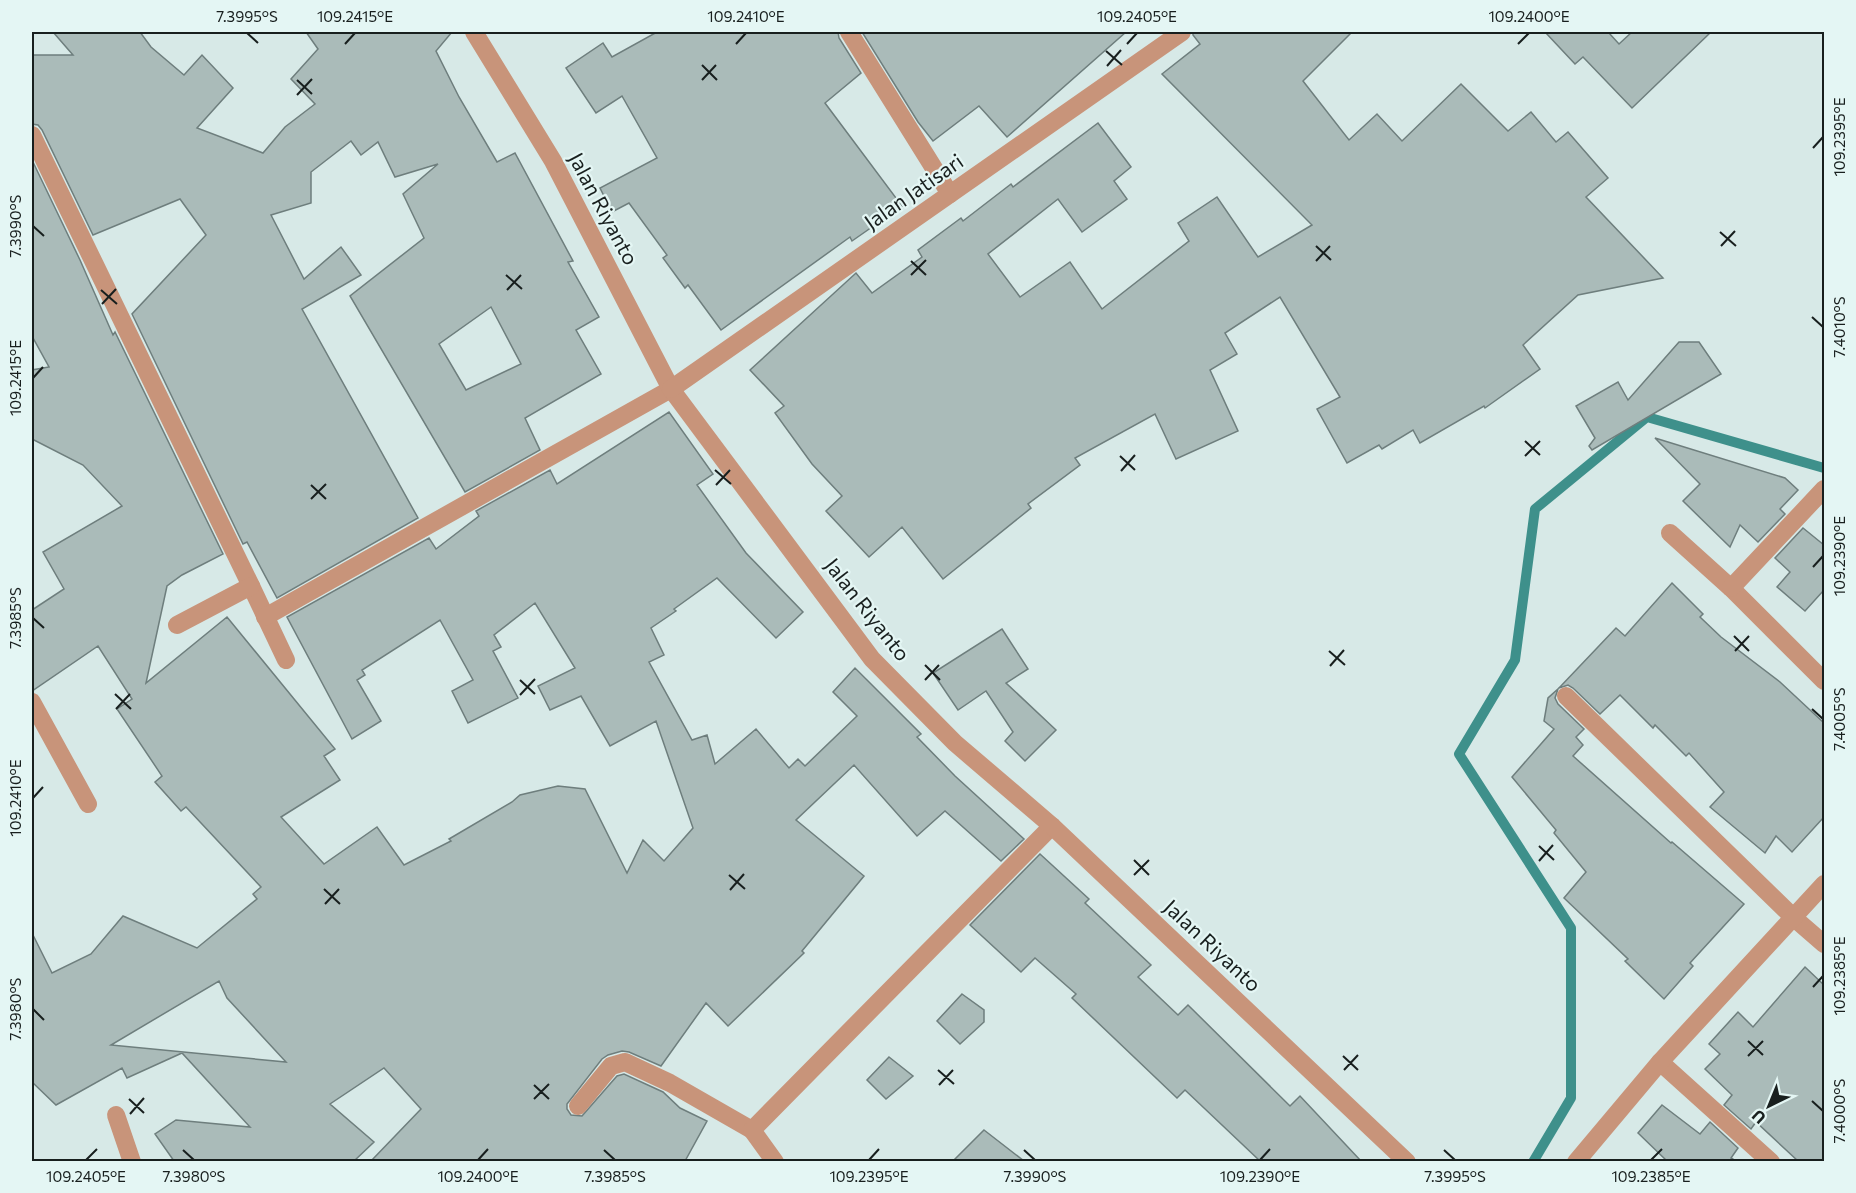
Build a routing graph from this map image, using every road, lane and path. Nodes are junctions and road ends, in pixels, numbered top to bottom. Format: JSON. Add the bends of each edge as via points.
{"nodes":[{"id":1,"x":474,"y":32,"type":"edge"},
{"id":2,"x":849,"y":32,"type":"edge"},
{"id":3,"x":1182,"y":32,"type":"edge"},
{"id":4,"x":32,"y":135,"type":"edge"},
{"id":5,"x":950,"y":194,"type":"junction"},
{"id":6,"x":671,"y":389,"type":"junction"},
{"id":7,"x":1824,"y":489,"type":"edge"},
{"id":8,"x":1670,"y":533,"type":"dead end"},
{"id":9,"x":252,"y":586,"type":"junction"},
{"id":10,"x":1731,"y":588,"type":"junction"},
{"id":11,"x":265,"y":617,"type":"junction"},
{"id":12,"x":177,"y":625,"type":"dead end"},
{"id":13,"x":286,"y":660,"type":"dead end"},
{"id":14,"x":1824,"y":681,"type":"edge"},
{"id":15,"x":1566,"y":696,"type":"dead end"},
{"id":16,"x":32,"y":702,"type":"edge"},
{"id":17,"x":88,"y":804,"type":"dead end"},
{"id":18,"x":1052,"y":826,"type":"junction"},
{"id":19,"x":1824,"y":884,"type":"edge"},
{"id":20,"x":1794,"y":918,"type":"junction"},
{"id":21,"x":1824,"y":944,"type":"edge"},
{"id":22,"x":1660,"y":1062,"type":"junction"},
{"id":23,"x":578,"y":1106,"type":"dead end"},
{"id":24,"x":116,"y":1115,"type":"dead end"},
{"id":25,"x":752,"y":1130,"type":"junction"},
{"id":26,"x":132,"y":1161,"type":"edge"},
{"id":27,"x":775,"y":1161,"type":"edge"},
{"id":28,"x":1407,"y":1161,"type":"edge"},
{"id":29,"x":1576,"y":1161,"type":"edge"},
{"id":30,"x":1771,"y":1161,"type":"edge"}],
"edges":[{"from":1,"to":6,"type":"street","name":"Jalan Riyanto","via":[[554,161]]},
{"from":2,"to":5,"type":"street"},
{"from":3,"to":5,"type":"street","name":"Jalan Jatisari"},
{"from":4,"to":9,"type":"street"},
{"from":5,"to":6,"type":"street","name":"Jalan Jatisari"},
{"from":6,"to":11,"type":"street","name":"Jalan Jatisari"},
{"from":6,"to":18,"type":"street","name":"Jalan Riyanto","via":[[872,659],[955,742]]},
{"from":7,"to":10,"type":"street"},
{"from":8,"to":10,"type":"street"},
{"from":9,"to":11,"type":"street"},
{"from":9,"to":12,"type":"street"},
{"from":10,"to":14,"type":"street"},
{"from":11,"to":13,"type":"street"},
{"from":15,"to":20,"type":"street"},
{"from":16,"to":17,"type":"street"},
{"from":18,"to":25,"type":"street"},
{"from":18,"to":28,"type":"street","name":"Jalan Riyanto"},
{"from":19,"to":20,"type":"street"},
{"from":20,"to":21,"type":"street"},
{"from":20,"to":22,"type":"street"},
{"from":22,"to":29,"type":"street"},
{"from":22,"to":30,"type":"street"},
{"from":23,"to":25,"type":"street","via":[[611,1066],[625,1062]]},
{"from":24,"to":26,"type":"street"},
{"from":25,"to":27,"type":"street"}]}
